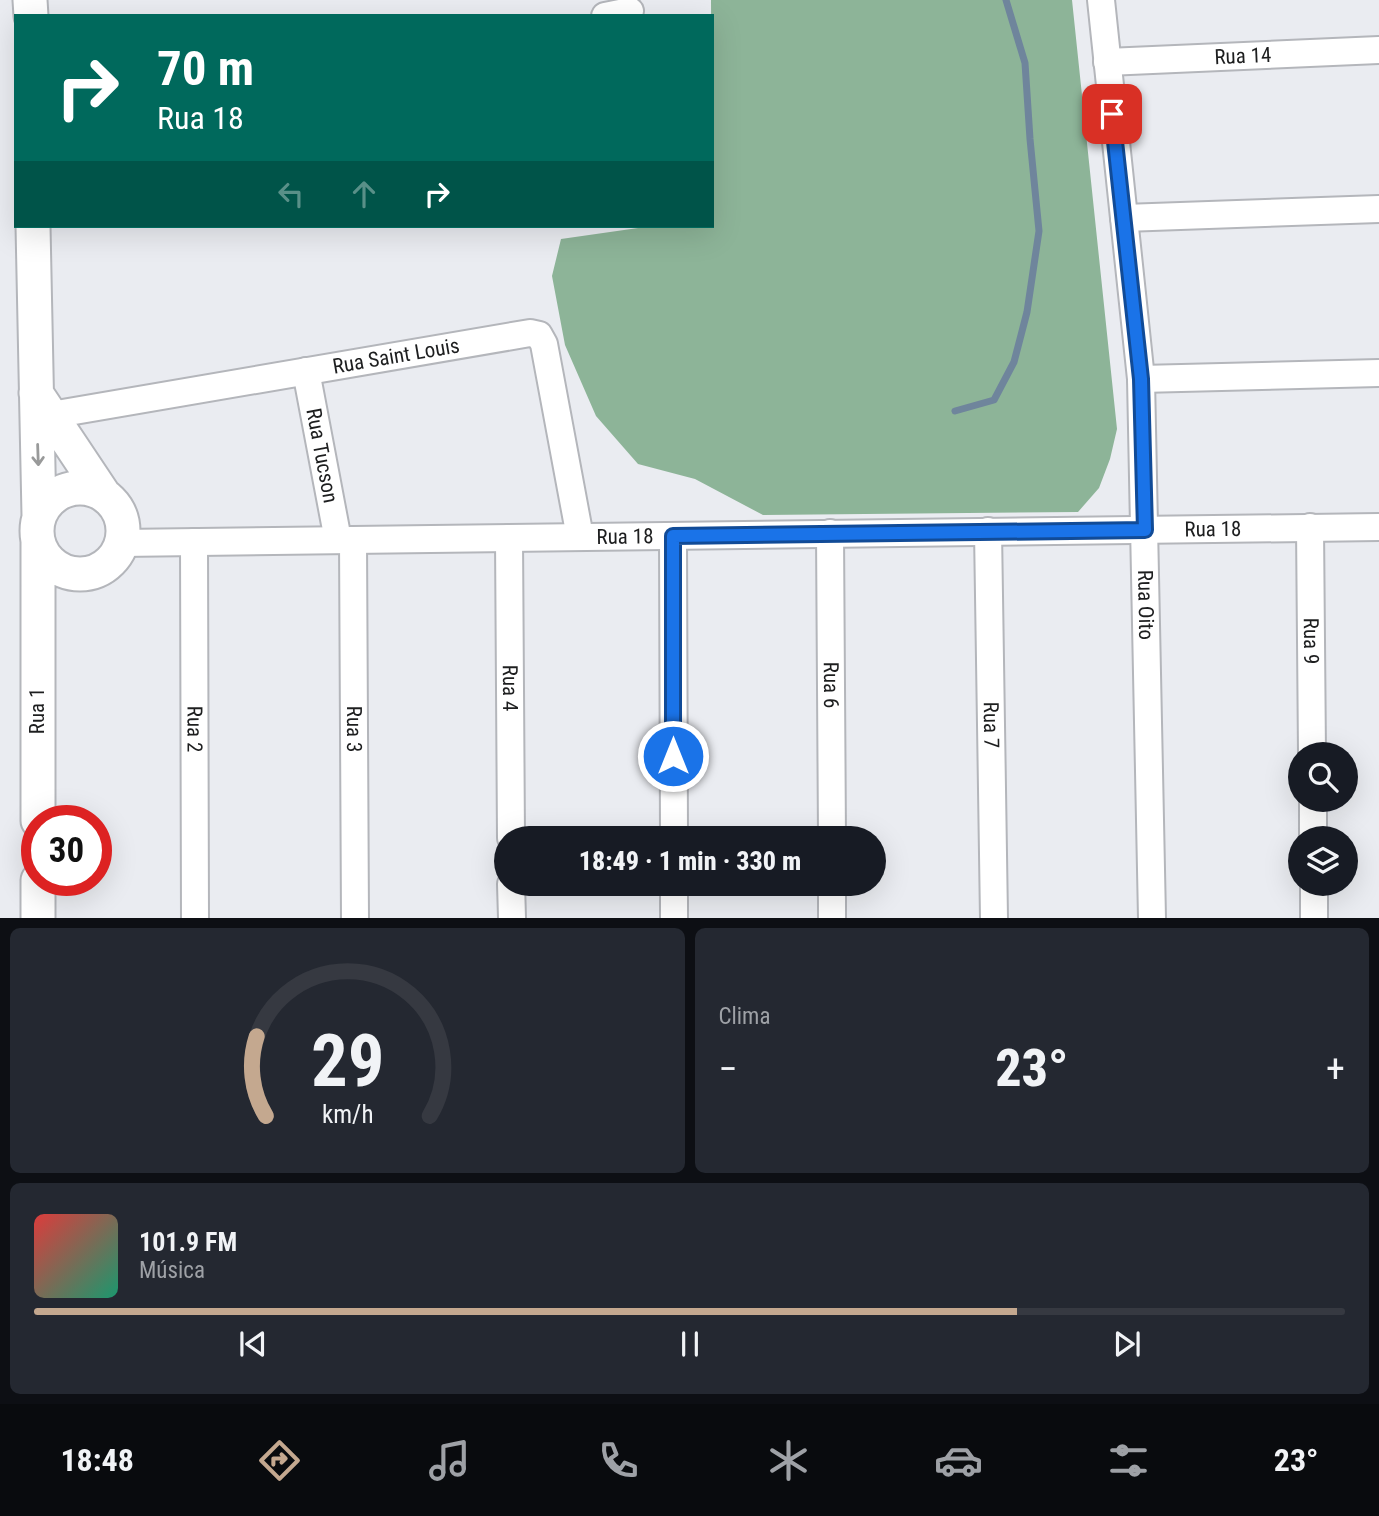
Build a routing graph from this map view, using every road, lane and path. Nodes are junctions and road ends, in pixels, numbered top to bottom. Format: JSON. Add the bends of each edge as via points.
{"nodes":[{"id":1,"x":1101,"y":0,"type":"edge"},
{"id":2,"x":1379,"y":50,"type":"edge"},
{"id":3,"x":1107,"y":62,"type":"junction"},
{"id":4,"x":1379,"y":209,"type":"edge"},
{"id":5,"x":1124,"y":218,"type":"junction"},
{"id":6,"x":33,"y":228,"type":"edge"},
{"id":7,"x":306,"y":371,"type":"junction"},
{"id":8,"x":1379,"y":373,"type":"edge"},
{"id":9,"x":1141,"y":379,"type":"junction"},
{"id":10,"x":43,"y":404,"type":"junction"},
{"id":11,"x":104,"y":495,"type":"junction"},
{"id":12,"x":1310,"y":527,"type":"junction"},
{"id":13,"x":1379,"y":527,"type":"edge"},
{"id":14,"x":39,"y":529,"type":"junction"},
{"id":15,"x":1145,"y":530,"type":"junction"},
{"id":16,"x":988,"y":531,"type":"junction"},
{"id":17,"x":830,"y":533,"type":"junction"},
{"id":18,"x":673,"y":536,"type":"junction"},
{"id":19,"x":580,"y":537,"type":"junction"},
{"id":20,"x":509,"y":538,"type":"junction"},
{"id":21,"x":345,"y":540,"type":"junction"},
{"id":22,"x":194,"y":542,"type":"junction"},
{"id":23,"x":121,"y":543,"type":"junction"},
{"id":24,"x":72,"y":573,"type":"junction"},
{"id":25,"x":37,"y":602,"type":"junction"},
{"id":26,"x":1312,"y":742,"type":"edge"},
{"id":27,"x":38,"y":805,"type":"edge"},
{"id":28,"x":511,"y":826,"type":"edge"},
{"id":29,"x":674,"y":826,"type":"edge"},
{"id":30,"x":832,"y":826,"type":"edge"},
{"id":31,"x":38,"y":896,"type":"edge"},
{"id":32,"x":512,"y":896,"type":"edge"},
{"id":33,"x":674,"y":896,"type":"edge"},
{"id":34,"x":832,"y":896,"type":"edge"},
{"id":35,"x":1314,"y":896,"type":"edge"},
{"id":36,"x":38,"y":918,"type":"edge"},
{"id":37,"x":195,"y":918,"type":"edge"},
{"id":38,"x":355,"y":918,"type":"edge"},
{"id":39,"x":512,"y":918,"type":"edge"},
{"id":40,"x":674,"y":918,"type":"edge"},
{"id":41,"x":832,"y":918,"type":"edge"},
{"id":42,"x":994,"y":918,"type":"edge"},
{"id":43,"x":1152,"y":918,"type":"edge"},
{"id":44,"x":1314,"y":918,"type":"edge"}],
"edges":[{"from":1,"to":3,"type":"street","name":"Rua Oito"},
{"from":2,"to":3,"type":"street","name":"Rua 14"},
{"from":3,"to":5,"type":"street","name":"Rua Oito"},
{"from":4,"to":5,"type":"street"},
{"from":5,"to":9,"type":"street","name":"Rua Oito"},
{"from":6,"to":10,"type":"street","name":"Rua 1"},
{"from":7,"to":10,"type":"street","name":"Rua Saint Louis"},
{"from":7,"to":19,"type":"street","name":"Rua Saint Louis","via":[[538,335],[544,344]]},
{"from":7,"to":21,"type":"street","name":"Rua Tucson"},
{"from":8,"to":9,"type":"street"},
{"from":9,"to":15,"type":"street","name":"Rua Oito"},
{"from":10,"to":11,"type":"street"},
{"from":10,"to":14,"type":"street","name":"Rua 1","one_way":true},
{"from":11,"to":14,"type":"street","via":[[92,489],[66,490],[45,505]]},
{"from":11,"to":23,"type":"street","via":[[121,516]]},
{"from":12,"to":13,"type":"street","name":"Rua 18"},
{"from":12,"to":15,"type":"street","name":"Rua 18"},
{"from":12,"to":26,"type":"street","name":"Rua 9"},
{"from":14,"to":24,"type":"street","via":[[43,553]]},
{"from":14,"to":25,"type":"street","name":"Rua 1"},
{"from":15,"to":16,"type":"street","name":"Rua 18"},
{"from":15,"to":43,"type":"street","name":"Rua Oito"},
{"from":16,"to":17,"type":"street","name":"Rua 18"},
{"from":16,"to":42,"type":"street","name":"Rua 7"},
{"from":17,"to":18,"type":"street","name":"Rua 18"},
{"from":17,"to":30,"type":"street","name":"Rua 6"},
{"from":18,"to":19,"type":"street","name":"Rua 18"},
{"from":18,"to":29,"type":"street"},
{"from":19,"to":20,"type":"street","name":"Rua 18"},
{"from":20,"to":21,"type":"street","name":"Rua 18"},
{"from":20,"to":28,"type":"street","name":"Rua 4"},
{"from":21,"to":22,"type":"street","name":"Rua 18"},
{"from":21,"to":38,"type":"street","name":"Rua 3"},
{"from":22,"to":23,"type":"street","name":"Rua 18"},
{"from":22,"to":37,"type":"street","name":"Rua 2"},
{"from":23,"to":24,"type":"street","via":[[108,564]]},
{"from":24,"to":25,"type":"street","via":[[49,577]]},
{"from":25,"to":27,"type":"street","name":"Rua 1"},
{"from":31,"to":36,"type":"street"},
{"from":32,"to":39,"type":"street"},
{"from":33,"to":40,"type":"street"},
{"from":34,"to":41,"type":"street"},
{"from":35,"to":44,"type":"street"}]}
